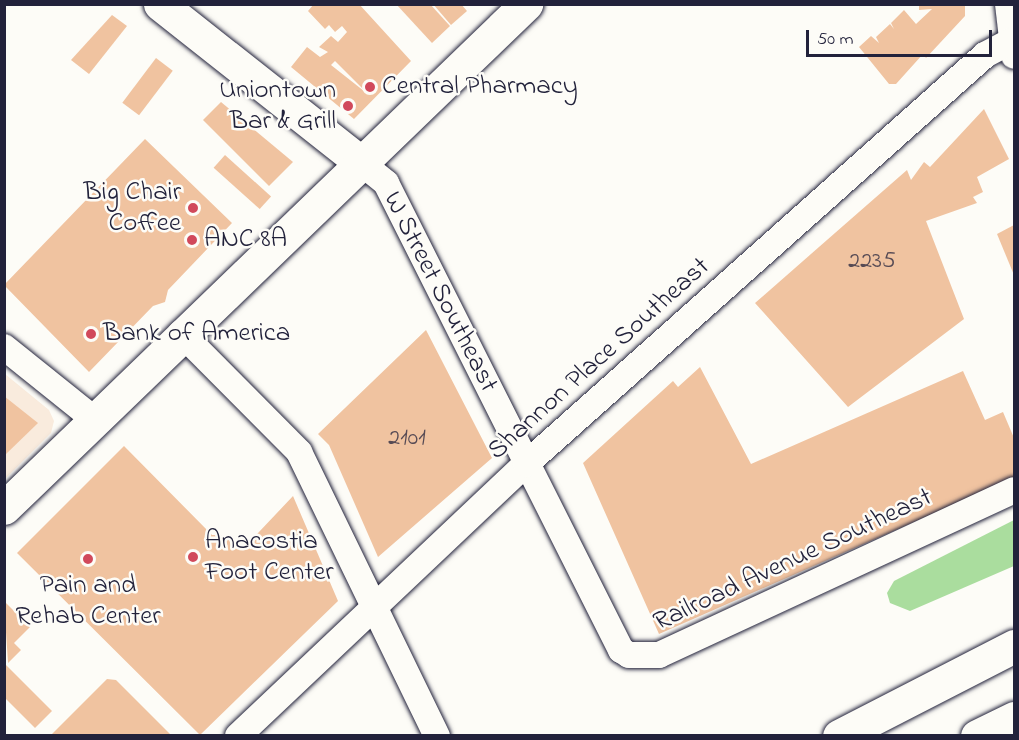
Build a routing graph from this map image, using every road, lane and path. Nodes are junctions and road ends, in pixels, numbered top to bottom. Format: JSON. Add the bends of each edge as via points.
{"nodes":[{"id":1,"x":160,"y":4,"type":"edge"},
{"id":2,"x":526,"y":4,"type":"edge"},
{"id":3,"x":1008,"y":4,"type":"edge"},
{"id":4,"x":1013,"y":49,"type":"edge"},
{"id":5,"x":359,"y":161,"type":"junction"},
{"id":6,"x":181,"y":333,"type":"junction"},
{"id":7,"x":4,"y":347,"type":"edge"},
{"id":8,"x":94,"y":419,"type":"junction"},
{"id":9,"x":526,"y":464,"type":"junction"},
{"id":10,"x":1014,"y":490,"type":"edge"},
{"id":11,"x":4,"y":508,"type":"edge"},
{"id":12,"x":371,"y":606,"type":"junction"},
{"id":13,"x":1014,"y":646,"type":"edge"},
{"id":14,"x":1014,"y":717,"type":"edge"},
{"id":15,"x":238,"y":735,"type":"edge"},
{"id":16,"x":437,"y":735,"type":"edge"},
{"id":17,"x":839,"y":735,"type":"edge"},
{"id":18,"x":977,"y":735,"type":"edge"}],
"edges":[{"from":1,"to":5,"type":"main road","name":"W Street Southeast"},
{"from":2,"to":5,"type":"main road"},
{"from":3,"to":4,"type":"street"},
{"from":4,"to":9,"type":"street","name":"Shannon Place Southeast","via":[[985,55]]},
{"from":5,"to":6,"type":"main road"},
{"from":5,"to":9,"type":"street","name":"W Street Southeast","via":[[386,183]]},
{"from":6,"to":8,"type":"main road"},
{"from":6,"to":12,"type":"street","via":[[299,452]]},
{"from":7,"to":8,"type":"street"},
{"from":8,"to":11,"type":"main road"},
{"from":9,"to":10,"type":"street","name":"Railroad Avenue Southeast","via":[[621,650],[636,657],[659,655]]},
{"from":9,"to":12,"type":"street","name":"Shannon Place Southeast"},
{"from":12,"to":15,"type":"street","name":"Shannon Place Southeast"},
{"from":12,"to":16,"type":"street"},
{"from":13,"to":17,"type":"main road"},
{"from":14,"to":18,"type":"main road"}]}
